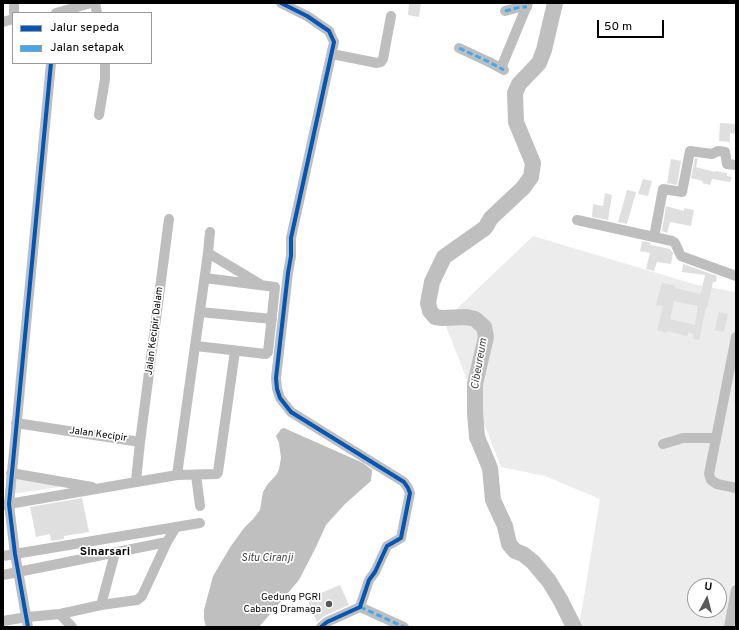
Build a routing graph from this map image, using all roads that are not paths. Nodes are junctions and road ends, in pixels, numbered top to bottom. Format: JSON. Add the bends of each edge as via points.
{"nodes":[{"id":1,"x":91,"y":3,"type":"edge"},
{"id":2,"x":281,"y":3,"type":"edge"},
{"id":3,"x":528,"y":5,"type":"edge"},
{"id":4,"x":60,"y":10,"type":"edge"},
{"id":5,"x":505,"y":11,"type":"dead end"},
{"id":6,"x":391,"y":16,"type":"dead end"},
{"id":7,"x":459,"y":48,"type":"dead end"},
{"id":8,"x":332,"y":54,"type":"junction"},
{"id":9,"x":51,"y":64,"type":"edge"},
{"id":10,"x":105,"y":64,"type":"edge"},
{"id":11,"x":99,"y":115,"type":"dead end"},
{"id":12,"x":736,"y":164,"type":"edge"},
{"id":13,"x":169,"y":219,"type":"dead end"},
{"id":14,"x":577,"y":220,"type":"dead end"},
{"id":15,"x":210,"y":232,"type":"dead end"},
{"id":16,"x":654,"y":237,"type":"junction"},
{"id":17,"x":208,"y":252,"type":"junction"},
{"id":18,"x":736,"y":276,"type":"edge"},
{"id":19,"x":205,"y":278,"type":"junction"},
{"id":20,"x":260,"y":284,"type":"junction"},
{"id":21,"x":200,"y":312,"type":"junction"},
{"id":22,"x":272,"y":319,"type":"junction"},
{"id":23,"x":736,"y":337,"type":"edge"},
{"id":24,"x":196,"y":346,"type":"junction"},
{"id":25,"x":235,"y":351,"type":"junction"},
{"id":26,"x":16,"y":423,"type":"junction"},
{"id":27,"x":716,"y":438,"type":"junction"},
{"id":28,"x":140,"y":442,"type":"junction"},
{"id":29,"x":663,"y":444,"type":"dead end"},
{"id":30,"x":11,"y":473,"type":"junction"},
{"id":31,"x":177,"y":475,"type":"junction"},
{"id":32,"x":196,"y":475,"type":"junction"},
{"id":33,"x":136,"y":481,"type":"junction"},
{"id":34,"x":98,"y":488,"type":"junction"},
{"id":35,"x":736,"y":488,"type":"edge"},
{"id":36,"x":6,"y":505,"type":"edge"},
{"id":37,"x":200,"y":506,"type":"dead end"},
{"id":38,"x":200,"y":523,"type":"dead end"},
{"id":39,"x":176,"y":527,"type":"junction"},
{"id":40,"x":167,"y":542,"type":"junction"},
{"id":41,"x":115,"y":552,"type":"junction"},
{"id":42,"x":15,"y":554,"type":"junction"},
{"id":43,"x":3,"y":556,"type":"edge"},
{"id":44,"x":19,"y":572,"type":"junction"},
{"id":45,"x":3,"y":575,"type":"edge"},
{"id":46,"x":735,"y":597,"type":"edge"},
{"id":47,"x":101,"y":605,"type":"junction"},
{"id":48,"x":360,"y":607,"type":"junction"},
{"id":49,"x":60,"y":614,"type":"junction"},
{"id":50,"x":3,"y":621,"type":"edge"},
{"id":51,"x":28,"y":622,"type":"edge"},
{"id":52,"x":72,"y":627,"type":"edge"},
{"id":53,"x":321,"y":627,"type":"edge"},
{"id":54,"x":404,"y":627,"type":"edge"},
{"id":55,"x":729,"y":627,"type":"edge"}],
"edges":[{"from":1,"to":4,"type":"street"},
{"from":2,"to":8,"type":"street","via":[[329,31],[334,42]]},
{"from":3,"to":5,"type":"street"},
{"from":3,"to":7,"type":"street","via":[[502,69]]},
{"from":6,"to":8,"type":"street","via":[[381,62]]},
{"from":8,"to":48,"type":"street","via":[[291,238],[276,378],[280,398],[291,412],[404,482],[410,493],[401,538],[387,546],[369,580]]},
{"from":9,"to":26,"type":"street"},
{"from":10,"to":11,"type":"street"},
{"from":12,"to":16,"type":"street","via":[[727,164],[725,152],[718,151],[712,154],[690,151],[682,192],[663,189]]},
{"from":13,"to":28,"type":"street","name":"Jalan Kecipir Dalam"},
{"from":14,"to":16,"type":"street"},
{"from":15,"to":17,"type":"street"},
{"from":16,"to":18,"type":"street","via":[[675,243],[681,256]]},
{"from":17,"to":19,"type":"street"},
{"from":17,"to":20,"type":"street"},
{"from":19,"to":20,"type":"street"},
{"from":19,"to":21,"type":"street"},
{"from":20,"to":22,"type":"street","via":[[276,287]]},
{"from":21,"to":22,"type":"street"},
{"from":21,"to":24,"type":"street"},
{"from":22,"to":25,"type":"street","via":[[267,353]]},
{"from":23,"to":27,"type":"street"},
{"from":24,"to":25,"type":"street"},
{"from":24,"to":31,"type":"street"},
{"from":25,"to":32,"type":"street","via":[[218,472]]},
{"from":26,"to":28,"type":"street","name":"Jalan Kecipir"},
{"from":26,"to":30,"type":"street"},
{"from":27,"to":29,"type":"street","via":[[683,438]]},
{"from":27,"to":35,"type":"street","via":[[709,474],[711,480]]},
{"from":28,"to":33,"type":"street","name":"Jalan Kecipir"},
{"from":30,"to":34,"type":"street"},
{"from":30,"to":36,"type":"street"},
{"from":31,"to":32,"type":"street"},
{"from":31,"to":33,"type":"street"},
{"from":32,"to":37,"type":"street"},
{"from":33,"to":34,"type":"street"},
{"from":34,"to":36,"type":"street"},
{"from":36,"to":42,"type":"street"},
{"from":38,"to":39,"type":"street"},
{"from":39,"to":40,"type":"street"},
{"from":39,"to":42,"type":"street"},
{"from":40,"to":41,"type":"street"},
{"from":40,"to":47,"type":"street","via":[[140,599]]},
{"from":41,"to":44,"type":"street"},
{"from":41,"to":47,"type":"street"},
{"from":42,"to":43,"type":"street"},
{"from":42,"to":44,"type":"street"},
{"from":44,"to":45,"type":"street"},
{"from":44,"to":51,"type":"street"},
{"from":46,"to":55,"type":"street"},
{"from":47,"to":49,"type":"street"},
{"from":48,"to":53,"type":"street"},
{"from":48,"to":54,"type":"street"},
{"from":49,"to":51,"type":"street"},
{"from":49,"to":52,"type":"street"},
{"from":50,"to":51,"type":"street"}]}
